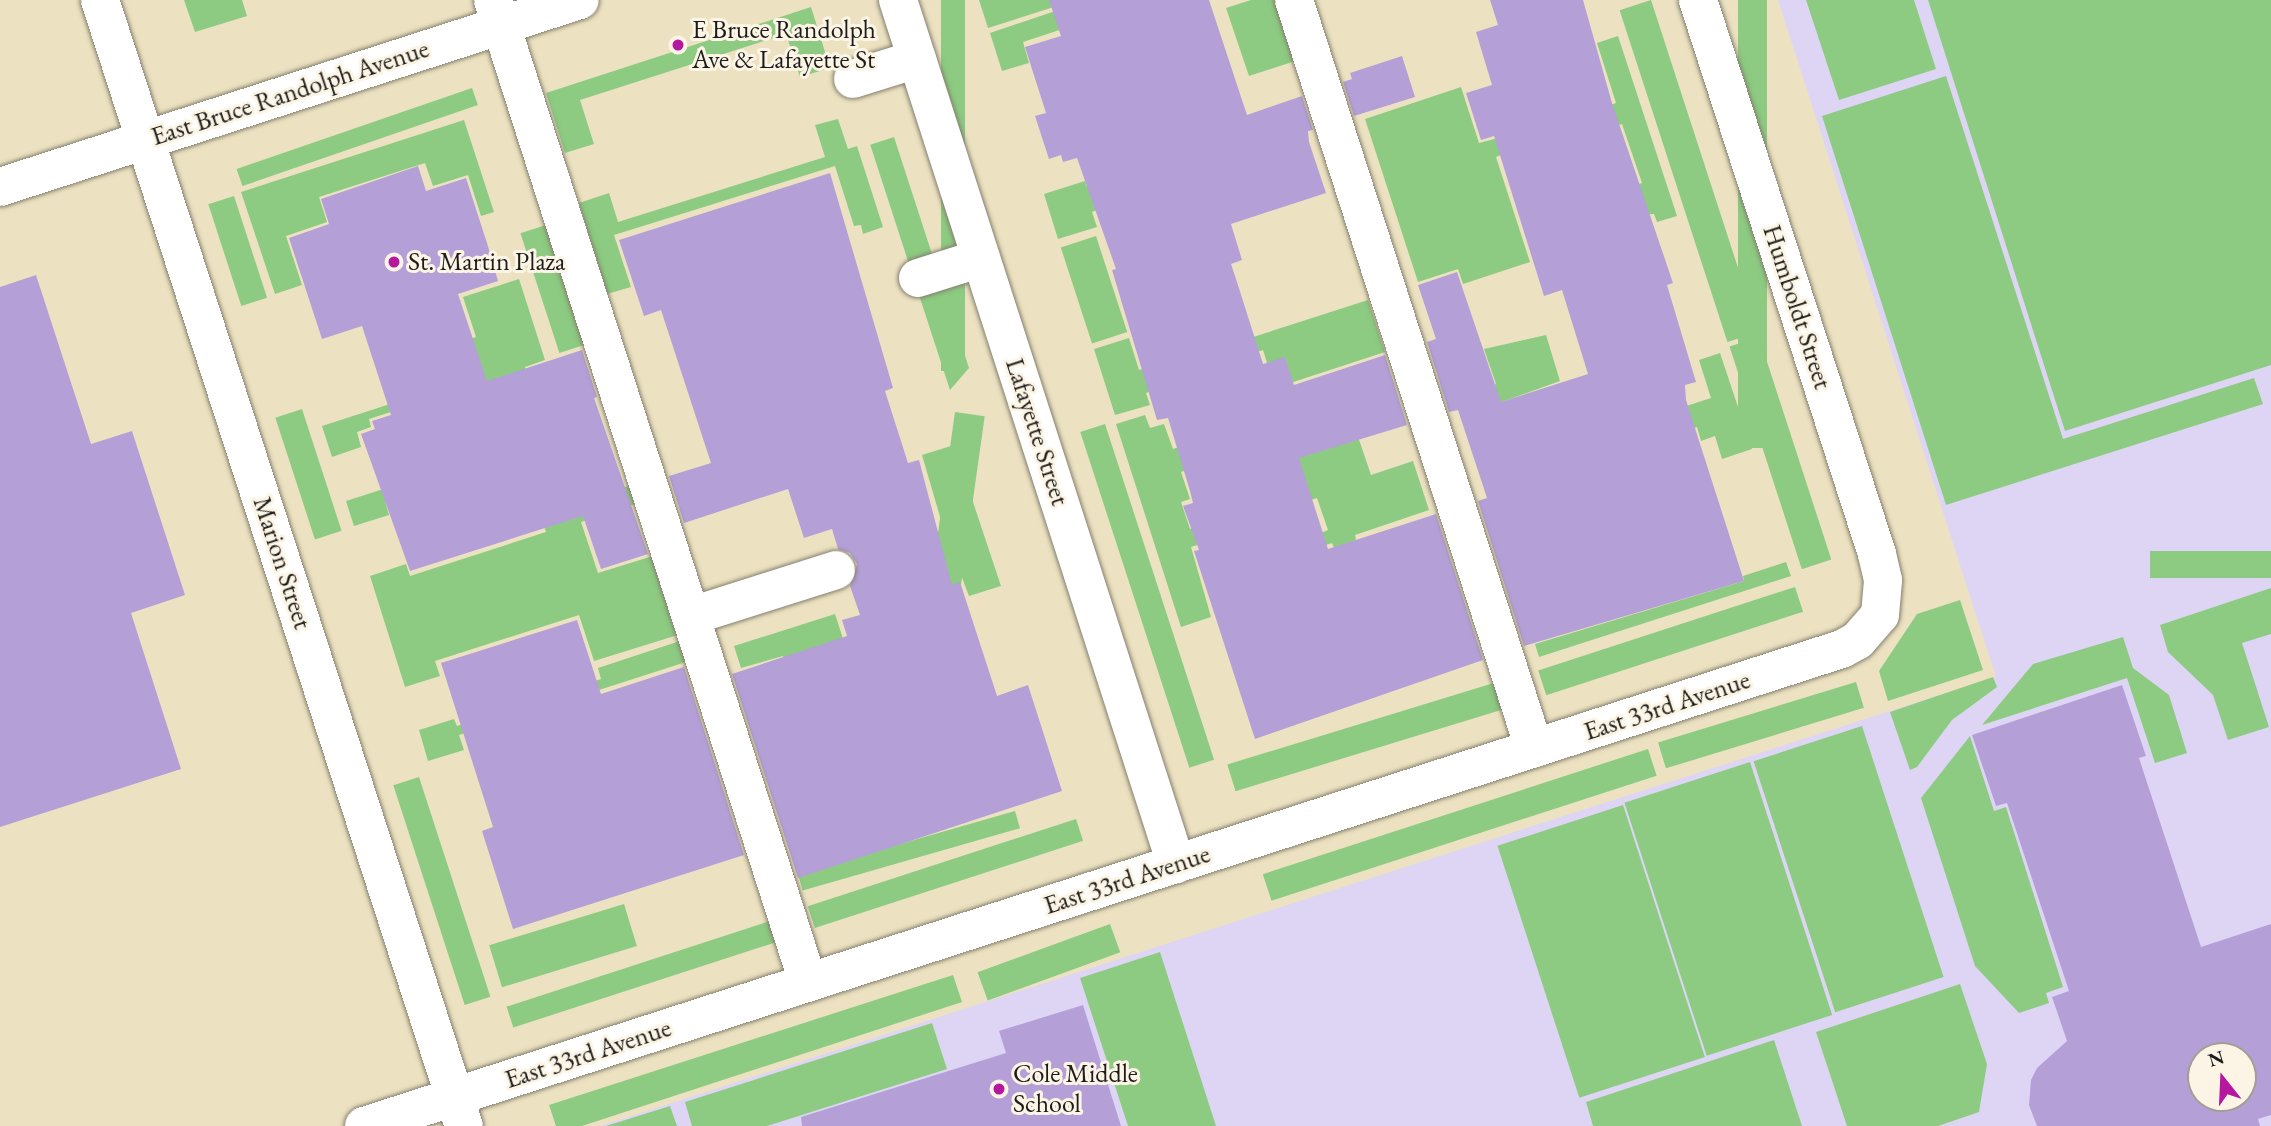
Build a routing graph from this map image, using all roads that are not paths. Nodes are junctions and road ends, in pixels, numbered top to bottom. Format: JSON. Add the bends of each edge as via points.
{"nodes":[{"id":1,"x":100,"y":0,"type":"edge"},
{"id":2,"x":580,"y":0,"type":"edge"},
{"id":3,"x":898,"y":0,"type":"edge"},
{"id":4,"x":1698,"y":0,"type":"edge"},
{"id":5,"x":1303,"y":2,"type":"edge"},
{"id":6,"x":497,"y":13,"type":"edge"},
{"id":7,"x":917,"y":60,"type":"junction"},
{"id":8,"x":853,"y":79,"type":"dead end"},
{"id":9,"x":145,"y":140,"type":"junction"},
{"id":10,"x":0,"y":187,"type":"edge"},
{"id":11,"x":981,"y":258,"type":"junction"},
{"id":12,"x":918,"y":278,"type":"dead end"},
{"id":13,"x":836,"y":570,"type":"dead end"},
{"id":14,"x":1880,"y":615,"type":"joint"},
{"id":15,"x":691,"y":617,"type":"junction"},
{"id":16,"x":1534,"y":748,"type":"junction"},
{"id":17,"x":1176,"y":864,"type":"junction"},
{"id":18,"x":808,"y":982,"type":"junction"},
{"id":19,"x":460,"y":1111,"type":"edge"},
{"id":20,"x":364,"y":1126,"type":"edge"}],
"edges":[{"from":1,"to":9,"type":"street","name":"Marion Street"},
{"from":2,"to":6,"type":"street","name":"East Bruce Randolph Avenue"},
{"from":3,"to":7,"type":"street","name":"Lafayette Street"},
{"from":4,"to":14,"type":"street","name":"Humboldt Street","via":[[1877,554],[1883,580]]},
{"from":5,"to":16,"type":"street"},
{"from":6,"to":9,"type":"street","name":"East Bruce Randolph Avenue"},
{"from":6,"to":15,"type":"street"},
{"from":7,"to":8,"type":"street"},
{"from":7,"to":11,"type":"street","name":"Lafayette Street"},
{"from":9,"to":10,"type":"street","name":"East Bruce Randolph Avenue"},
{"from":9,"to":19,"type":"street","name":"Marion Street"},
{"from":11,"to":12,"type":"street"},
{"from":11,"to":17,"type":"street","name":"Lafayette Street"},
{"from":13,"to":15,"type":"street"},
{"from":14,"to":16,"type":"street","name":"East 33rd Avenue","via":[[1871,628],[1842,649]]},
{"from":15,"to":18,"type":"street"},
{"from":16,"to":17,"type":"street","name":"East 33rd Avenue"},
{"from":17,"to":18,"type":"street","name":"East 33rd Avenue"},
{"from":18,"to":19,"type":"street","name":"East 33rd Avenue"},
{"from":19,"to":20,"type":"street","name":"East 33rd Avenue"}]}
